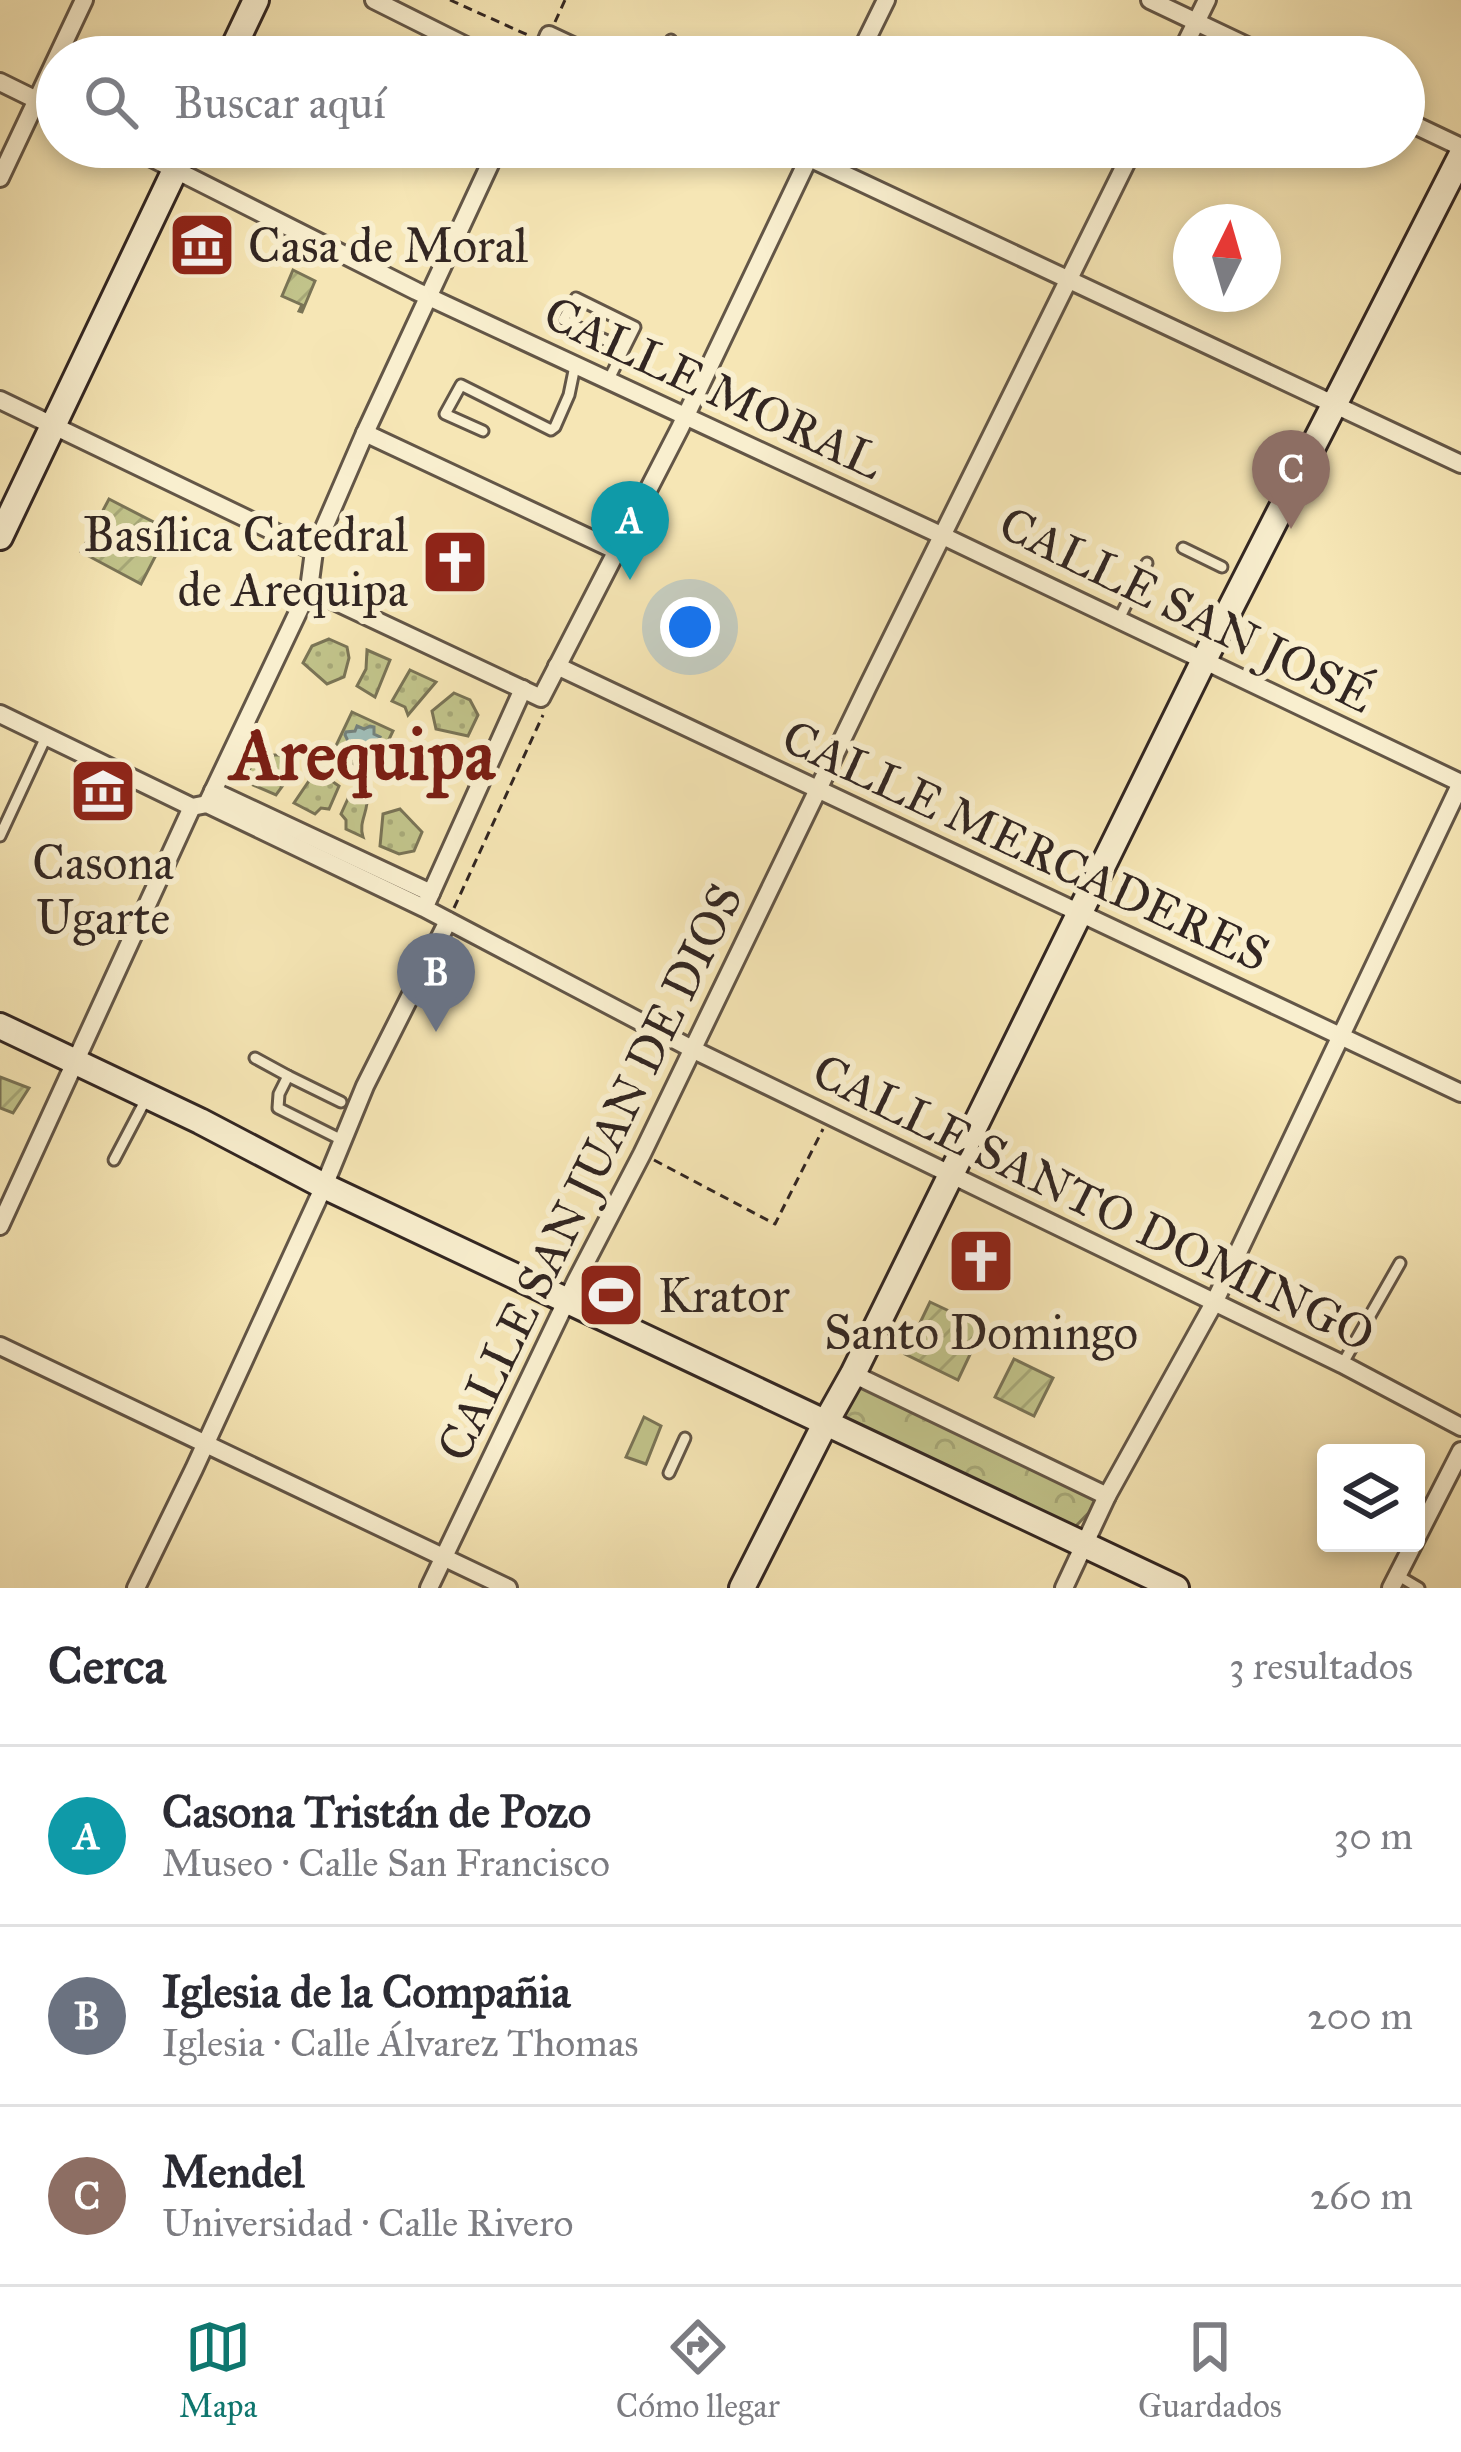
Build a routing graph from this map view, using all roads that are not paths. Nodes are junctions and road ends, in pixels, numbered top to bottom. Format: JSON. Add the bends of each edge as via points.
{"nodes":[{"id":1,"x":85,"y":0,"type":"edge"},
{"id":2,"x":256,"y":0,"type":"edge"},
{"id":3,"x":374,"y":0,"type":"edge"},
{"id":4,"x":886,"y":0,"type":"edge"},
{"id":5,"x":1150,"y":0,"type":"edge"},
{"id":6,"x":1207,"y":0,"type":"edge"},
{"id":7,"x":1196,"y":22,"type":"junction"},
{"id":8,"x":67,"y":36,"type":"edge"},
{"id":9,"x":239,"y":36,"type":"edge"},
{"id":10,"x":446,"y":36,"type":"edge"},
{"id":11,"x":868,"y":36,"type":"edge"},
{"id":12,"x":1189,"y":36,"type":"edge"},
{"id":13,"x":1226,"y":36,"type":"edge"},
{"id":14,"x":0,"y":82,"type":"edge"},
{"id":15,"x":36,"y":99,"type":"joint"},
{"id":16,"x":1425,"y":132,"type":"edge"},
{"id":17,"x":1461,"y":152,"type":"edge"},
{"id":18,"x":175,"y":168,"type":"edge"},
{"id":19,"x":198,"y":168,"type":"edge"},
{"id":20,"x":488,"y":168,"type":"edge"},
{"id":21,"x":804,"y":168,"type":"edge"},
{"id":22,"x":844,"y":168,"type":"edge"},
{"id":23,"x":1124,"y":168,"type":"edge"},
{"id":24,"x":0,"y":178,"type":"edge"},
{"id":25,"x":1069,"y":280,"type":"junction"},
{"id":26,"x":428,"y":296,"type":"junction"},
{"id":27,"x":624,"y":349,"type":"junction"},
{"id":28,"x":575,"y":366,"type":"junction"},
{"id":29,"x":608,"y":381,"type":"junction"},
{"id":30,"x":0,"y":400,"type":"edge"},
{"id":31,"x":1334,"y":405,"type":"junction"},
{"id":32,"x":686,"y":416,"type":"junction"},
{"id":33,"x":52,"y":426,"type":"junction"},
{"id":34,"x":483,"y":431,"type":"dead end"},
{"id":35,"x":365,"y":433,"type":"junction"},
{"id":36,"x":1461,"y":464,"type":"edge"},
{"id":37,"x":943,"y":536,"type":"junction"},
{"id":38,"x":0,"y":537,"type":"edge"},
{"id":39,"x":1184,"y":548,"type":"dead end"},
{"id":40,"x":314,"y":550,"type":"junction"},
{"id":41,"x":617,"y":550,"type":"junction"},
{"id":42,"x":1147,"y":563,"type":"dead end"},
{"id":43,"x":1236,"y":574,"type":"junction"},
{"id":44,"x":309,"y":589,"type":"junction"},
{"id":45,"x":1119,"y":619,"type":"junction"},
{"id":46,"x":1204,"y":660,"type":"junction"},
{"id":47,"x":557,"y":666,"type":"junction"},
{"id":48,"x":523,"y":689,"type":"junction"},
{"id":49,"x":0,"y":713,"type":"edge"},
{"id":50,"x":46,"y":736,"type":"junction"},
{"id":51,"x":1461,"y":783,"type":"edge"},
{"id":52,"x":819,"y":790,"type":"junction"},
{"id":53,"x":204,"y":801,"type":"junction"},
{"id":54,"x":0,"y":836,"type":"edge"},
{"id":55,"x":428,"y":901,"type":"junction"},
{"id":56,"x":1078,"y":914,"type":"junction"},
{"id":57,"x":448,"y":921,"type":"junction"},
{"id":58,"x":0,"y":1026,"type":"edge"},
{"id":59,"x":1340,"y":1036,"type":"junction"},
{"id":60,"x":693,"y":1049,"type":"junction"},
{"id":61,"x":255,"y":1058,"type":"dead end"},
{"id":62,"x":76,"y":1060,"type":"junction"},
{"id":63,"x":288,"y":1076,"type":"junction"},
{"id":64,"x":1461,"y":1094,"type":"edge"},
{"id":65,"x":147,"y":1095,"type":"junction"},
{"id":66,"x":341,"y":1102,"type":"dead end"},
{"id":67,"x":342,"y":1140,"type":"junction"},
{"id":68,"x":114,"y":1160,"type":"dead end"},
{"id":69,"x":950,"y":1174,"type":"junction"},
{"id":70,"x":324,"y":1186,"type":"junction"},
{"id":71,"x":0,"y":1226,"type":"edge"},
{"id":72,"x":1400,"y":1263,"type":"dead end"},
{"id":73,"x":567,"y":1300,"type":"junction"},
{"id":74,"x":1214,"y":1303,"type":"junction"},
{"id":75,"x":0,"y":1346,"type":"edge"},
{"id":76,"x":1342,"y":1364,"type":"junction"},
{"id":77,"x":853,"y":1374,"type":"junction"},
{"id":78,"x":826,"y":1422,"type":"junction"},
{"id":79,"x":1461,"y":1427,"type":"edge"},
{"id":80,"x":685,"y":1438,"type":"dead end"},
{"id":81,"x":206,"y":1442,"type":"junction"},
{"id":82,"x":1461,"y":1450,"type":"edge"},
{"id":83,"x":668,"y":1473,"type":"dead end"},
{"id":84,"x":1107,"y":1496,"type":"junction"},
{"id":85,"x":1425,"y":1521,"type":"edge"},
{"id":86,"x":1084,"y":1546,"type":"junction"},
{"id":87,"x":1409,"y":1552,"type":"edge"},
{"id":88,"x":443,"y":1559,"type":"junction"},
{"id":89,"x":750,"y":1580,"type":"edge"},
{"id":90,"x":1394,"y":1582,"type":"edge"},
{"id":91,"x":136,"y":1588,"type":"edge"},
{"id":92,"x":429,"y":1588,"type":"edge"},
{"id":93,"x":508,"y":1588,"type":"edge"},
{"id":94,"x":1064,"y":1588,"type":"edge"},
{"id":95,"x":1176,"y":1588,"type":"edge"},
{"id":96,"x":1420,"y":1588,"type":"edge"}],
"edges":[{"from":1,"to":8,"type":"street"},
{"from":2,"to":9,"type":"street"},
{"from":3,"to":10,"type":"street"},
{"from":4,"to":11,"type":"street"},
{"from":5,"to":7,"type":"street"},
{"from":6,"to":7,"type":"street"},
{"from":7,"to":12,"type":"street"},
{"from":7,"to":13,"type":"street"},
{"from":14,"to":15,"type":"street"},
{"from":15,"to":24,"type":"street"},
{"from":16,"to":17,"type":"street"},
{"from":17,"to":31,"type":"street"},
{"from":18,"to":33,"type":"street"},
{"from":19,"to":26,"type":"street","name":"CALLE MORAL"},
{"from":20,"to":26,"type":"street"},
{"from":21,"to":32,"type":"street"},
{"from":22,"to":25,"type":"street"},
{"from":23,"to":25,"type":"street","name":"CALLE SAN JUAN DE DIOS"},
{"from":25,"to":31,"type":"street"},
{"from":25,"to":37,"type":"street","name":"CALLE SAN JUAN DE DIOS"},
{"from":26,"to":28,"type":"street","name":"CALLE MORAL"},
{"from":26,"to":35,"type":"street"},
{"from":27,"to":27,"type":"lane","via":[[635,327],[577,297],[563,320]]},
{"from":27,"to":29,"type":"lane"},
{"from":28,"to":29,"type":"street","name":"CALLE MORAL"},
{"from":28,"to":34,"type":"lane","via":[[550,430],[463,385],[445,414]]},
{"from":29,"to":32,"type":"street","name":"CALLE MORAL"},
{"from":30,"to":33,"type":"street"},
{"from":31,"to":36,"type":"street"},
{"from":31,"to":43,"type":"street"},
{"from":32,"to":37,"type":"street","name":"CALLE MORAL"},
{"from":32,"to":41,"type":"street"},
{"from":33,"to":38,"type":"street"},
{"from":33,"to":40,"type":"street"},
{"from":35,"to":40,"type":"street"},
{"from":35,"to":41,"type":"street"},
{"from":37,"to":45,"type":"street","name":"CALLE SAN JOSÉ"},
{"from":37,"to":52,"type":"street","name":"CALLE SAN JUAN DE DIOS"},
{"from":39,"to":43,"type":"lane"},
{"from":40,"to":44,"type":"street"},
{"from":41,"to":47,"type":"street"},
{"from":42,"to":45,"type":"lane"},
{"from":43,"to":46,"type":"street"},
{"from":44,"to":48,"type":"street"},
{"from":44,"to":53,"type":"street"},
{"from":45,"to":46,"type":"street","name":"CALLE SAN JOSÉ"},
{"from":46,"to":51,"type":"street","name":"CALLE SAN JOSÉ"},
{"from":46,"to":56,"type":"street"},
{"from":47,"to":48,"type":"street","via":[[541,698]]},
{"from":47,"to":52,"type":"street","name":"CALLE MERCADERES"},
{"from":48,"to":55,"type":"street"},
{"from":49,"to":50,"type":"street","name":"CALLE SANTO DOMINGO"},
{"from":50,"to":53,"type":"street","name":"CALLE SANTO DOMINGO"},
{"from":50,"to":54,"type":"lane"},
{"from":51,"to":59,"type":"street"},
{"from":52,"to":56,"type":"street","name":"CALLE MERCADERES"},
{"from":52,"to":60,"type":"street","name":"CALLE SAN JUAN DE DIOS"},
{"from":53,"to":55,"type":"street","name":"CALLE SANTO DOMINGO"},
{"from":53,"to":62,"type":"street"},
{"from":55,"to":57,"type":"street","name":"CALLE SANTO DOMINGO"},
{"from":56,"to":59,"type":"street","name":"CALLE MERCADERES"},
{"from":56,"to":69,"type":"street"},
{"from":57,"to":60,"type":"street","name":"CALLE SANTO DOMINGO"},
{"from":57,"to":67,"type":"street"},
{"from":58,"to":62,"type":"street"},
{"from":59,"to":64,"type":"street","name":"CALLE MERCADERES"},
{"from":59,"to":74,"type":"street"},
{"from":60,"to":69,"type":"street","name":"CALLE SANTO DOMINGO"},
{"from":60,"to":73,"type":"street","name":"CALLE SAN JUAN DE DIOS"},
{"from":61,"to":63,"type":"lane"},
{"from":62,"to":65,"type":"street"},
{"from":62,"to":71,"type":"street"},
{"from":63,"to":66,"type":"lane"},
{"from":63,"to":67,"type":"lane","via":[[278,1108]]},
{"from":65,"to":68,"type":"lane"},
{"from":65,"to":70,"type":"street"},
{"from":67,"to":70,"type":"street"},
{"from":69,"to":74,"type":"street","name":"CALLE SANTO DOMINGO"},
{"from":69,"to":77,"type":"street"},
{"from":70,"to":73,"type":"street"},
{"from":70,"to":81,"type":"street"},
{"from":72,"to":76,"type":"lane"},
{"from":73,"to":78,"type":"street"},
{"from":73,"to":88,"type":"street","name":"CALLE SAN JUAN DE DIOS"},
{"from":74,"to":76,"type":"street","name":"CALLE SANTO DOMINGO"},
{"from":74,"to":84,"type":"street"},
{"from":75,"to":81,"type":"street"},
{"from":76,"to":79,"type":"street","name":"CALLE SANTO DOMINGO"},
{"from":77,"to":78,"type":"street"},
{"from":77,"to":84,"type":"street"},
{"from":78,"to":86,"type":"street"},
{"from":78,"to":89,"type":"street"},
{"from":80,"to":83,"type":"lane"},
{"from":81,"to":88,"type":"street"},
{"from":81,"to":91,"type":"street"},
{"from":82,"to":85,"type":"street"},
{"from":84,"to":86,"type":"street"},
{"from":86,"to":94,"type":"street"},
{"from":86,"to":95,"type":"street"},
{"from":87,"to":90,"type":"street"},
{"from":88,"to":92,"type":"street","name":"CALLE SAN JUAN DE DIOS"},
{"from":88,"to":93,"type":"street"},
{"from":90,"to":96,"type":"lane"}]}
